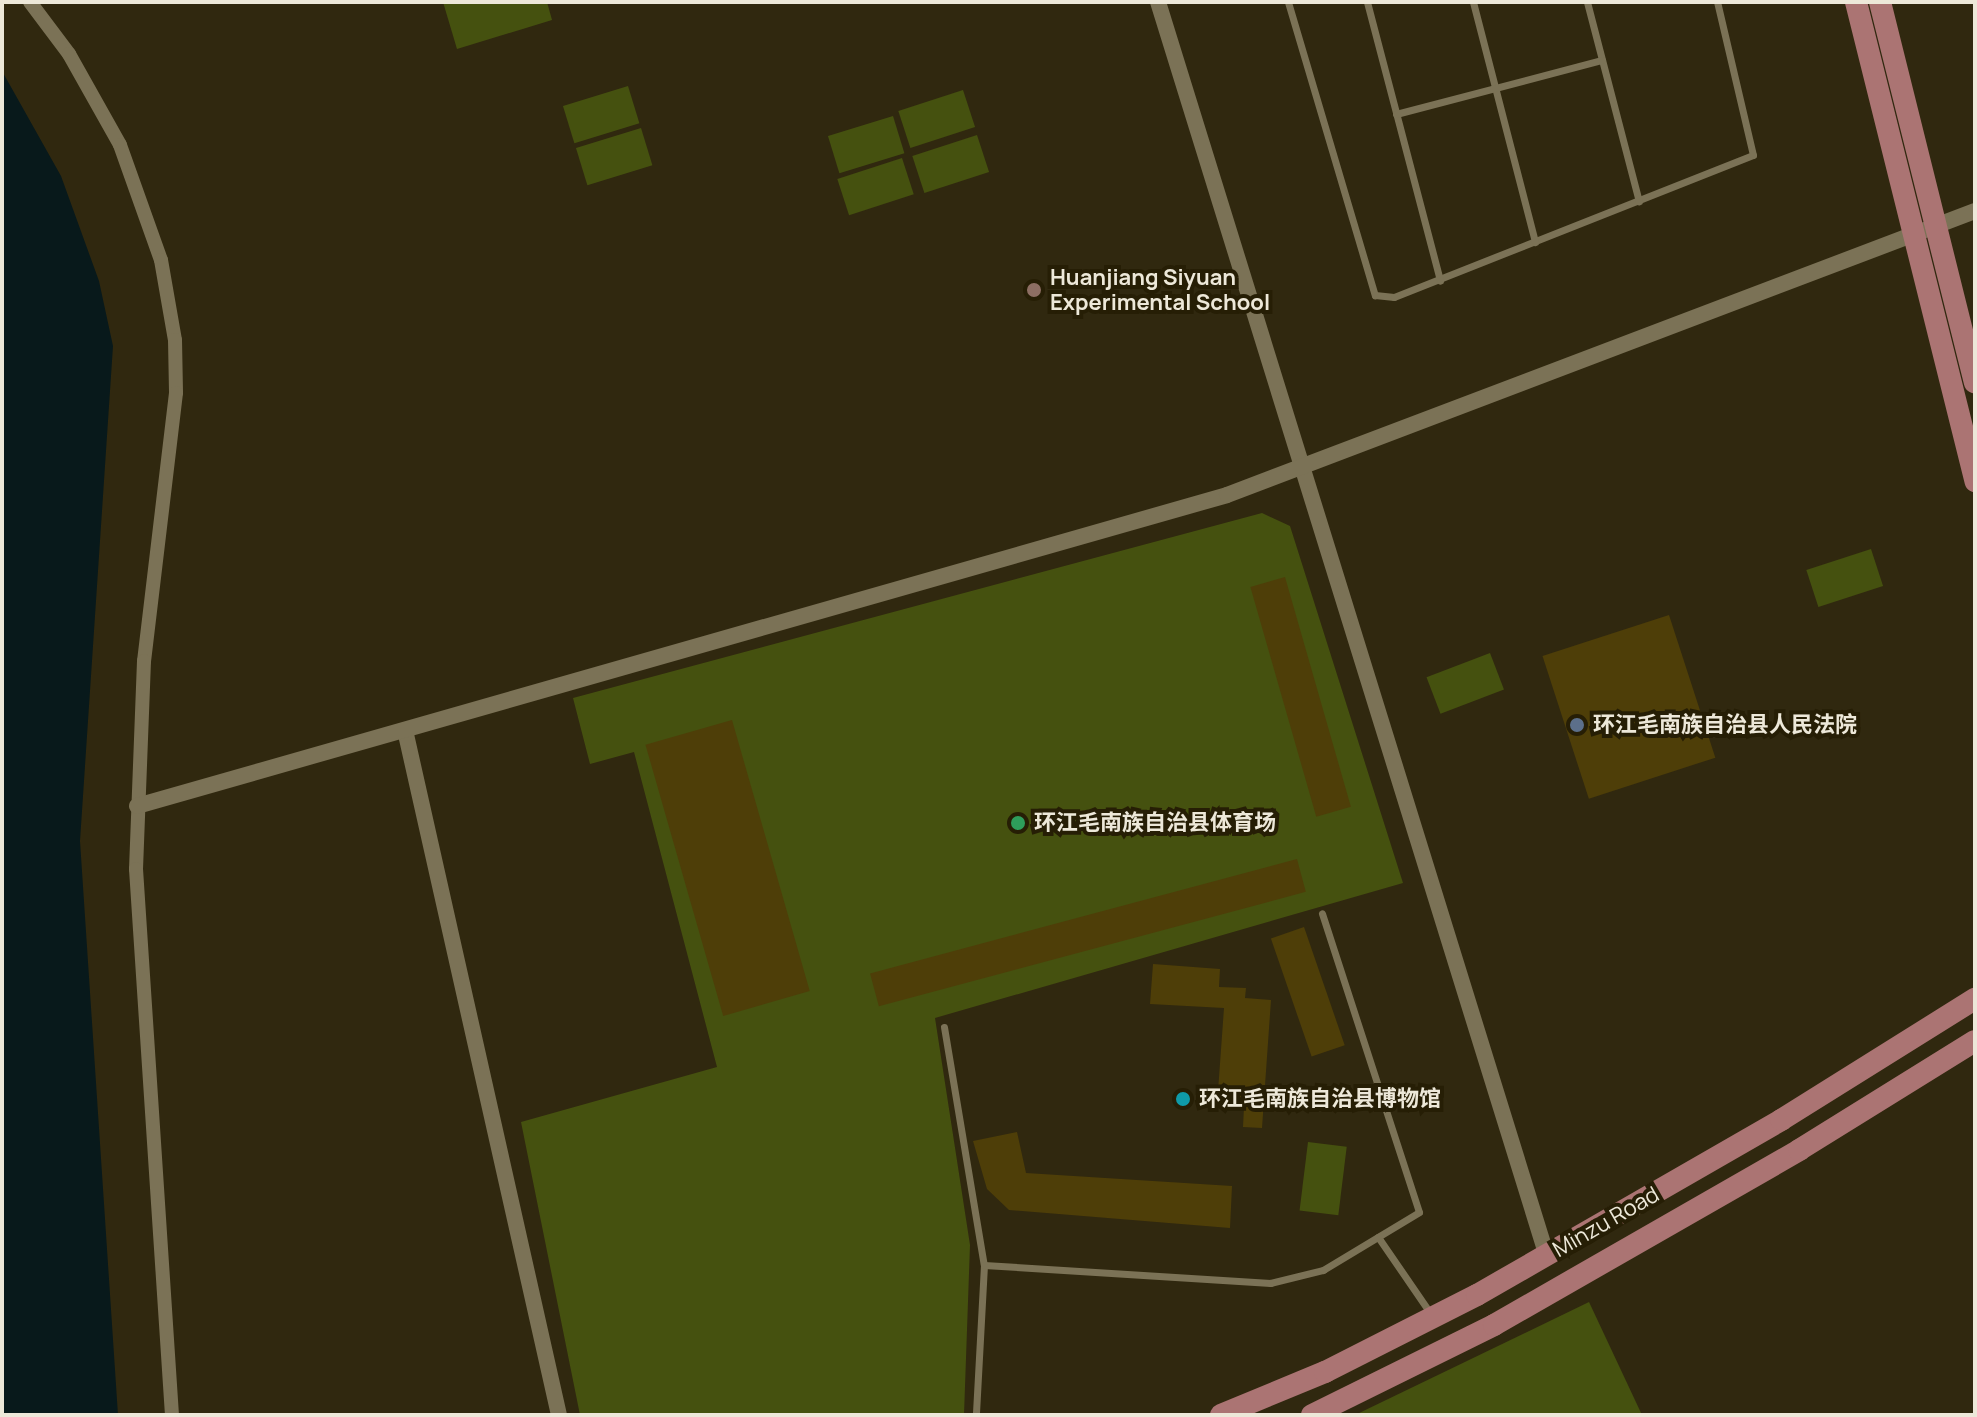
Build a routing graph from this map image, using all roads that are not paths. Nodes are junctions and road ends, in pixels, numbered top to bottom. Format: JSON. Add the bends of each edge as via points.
{"nodes":[{"id":1,"x":30,"y":2,"type":"edge"},
{"id":2,"x":1158,"y":2,"type":"edge"},
{"id":3,"x":1288,"y":2,"type":"edge"},
{"id":4,"x":1367,"y":2,"type":"edge"},
{"id":5,"x":1473,"y":2,"type":"edge"},
{"id":6,"x":1587,"y":2,"type":"edge"},
{"id":7,"x":1717,"y":2,"type":"edge"},
{"id":8,"x":1856,"y":2,"type":"edge"},
{"id":9,"x":1880,"y":2,"type":"edge"},
{"id":10,"x":1602,"y":60,"type":"junction"},
{"id":11,"x":1495,"y":88,"type":"junction"},
{"id":12,"x":1396,"y":114,"type":"junction"},
{"id":13,"x":1639,"y":201,"type":"junction"},
{"id":14,"x":1975,"y":211,"type":"edge"},
{"id":15,"x":1936,"y":226,"type":"junction"},
{"id":16,"x":1913,"y":234,"type":"junction"},
{"id":17,"x":1535,"y":242,"type":"junction"},
{"id":18,"x":1440,"y":281,"type":"junction"},
{"id":19,"x":1975,"y":382,"type":"edge"},
{"id":20,"x":1302,"y":469,"type":"junction"},
{"id":21,"x":1975,"y":481,"type":"edge"},
{"id":22,"x":405,"y":730,"type":"junction"},
{"id":23,"x":137,"y":806,"type":"junction"},
{"id":24,"x":1322,"y":913,"type":"dead end"},
{"id":25,"x":1975,"y":999,"type":"edge"},
{"id":26,"x":944,"y":1027,"type":"dead end"},
{"id":27,"x":1975,"y":1041,"type":"edge"},
{"id":28,"x":1378,"y":1237,"type":"junction"},
{"id":29,"x":1547,"y":1256,"type":"junction"},
{"id":30,"x":984,"y":1265,"type":"junction"},
{"id":31,"x":1434,"y":1319,"type":"junction"},
{"id":32,"x":172,"y":1415,"type":"edge"},
{"id":33,"x":559,"y":1415,"type":"edge"},
{"id":34,"x":976,"y":1415,"type":"edge"},
{"id":35,"x":1221,"y":1415,"type":"edge"},
{"id":36,"x":1312,"y":1415,"type":"edge"}],
"edges":[{"from":1,"to":23,"type":"street","via":[[76,64],[120,145],[153,233],[172,313],[176,393],[146,646]]},
{"from":2,"to":20,"type":"street"},
{"from":3,"to":18,"type":"lane","via":[[1375,295],[1400,297]]},
{"from":4,"to":12,"type":"lane"},
{"from":5,"to":11,"type":"lane"},
{"from":6,"to":10,"type":"lane"},
{"from":7,"to":13,"type":"lane","via":[[1753,155]]},
{"from":8,"to":16,"type":"main road"},
{"from":9,"to":15,"type":"main road"},
{"from":10,"to":11,"type":"lane"},
{"from":10,"to":13,"type":"lane"},
{"from":11,"to":12,"type":"lane"},
{"from":11,"to":17,"type":"lane"},
{"from":12,"to":18,"type":"lane"},
{"from":13,"to":17,"type":"lane"},
{"from":14,"to":15,"type":"street"},
{"from":15,"to":16,"type":"street"},
{"from":15,"to":19,"type":"main road"},
{"from":16,"to":20,"type":"street"},
{"from":16,"to":21,"type":"main road"},
{"from":17,"to":18,"type":"lane"},
{"from":20,"to":22,"type":"street","via":[[1157,517]]},
{"from":20,"to":29,"type":"street"},
{"from":22,"to":23,"type":"street"},
{"from":22,"to":33,"type":"street"},
{"from":23,"to":32,"type":"street","via":[[140,986]]},
{"from":24,"to":28,"type":"lane","via":[[1419,1212]]},
{"from":25,"to":29,"type":"main road","name":"Minzu Road"},
{"from":26,"to":30,"type":"lane"},
{"from":27,"to":36,"type":"main road","name":"Minzu Road","via":[[1505,1319]]},
{"from":28,"to":30,"type":"lane","via":[[1323,1270],[1250,1285]]},
{"from":28,"to":31,"type":"lane"},
{"from":29,"to":31,"type":"main road","name":"Minzu Road"},
{"from":30,"to":34,"type":"lane"},
{"from":31,"to":35,"type":"main road","name":"Minzu Road"}]}
